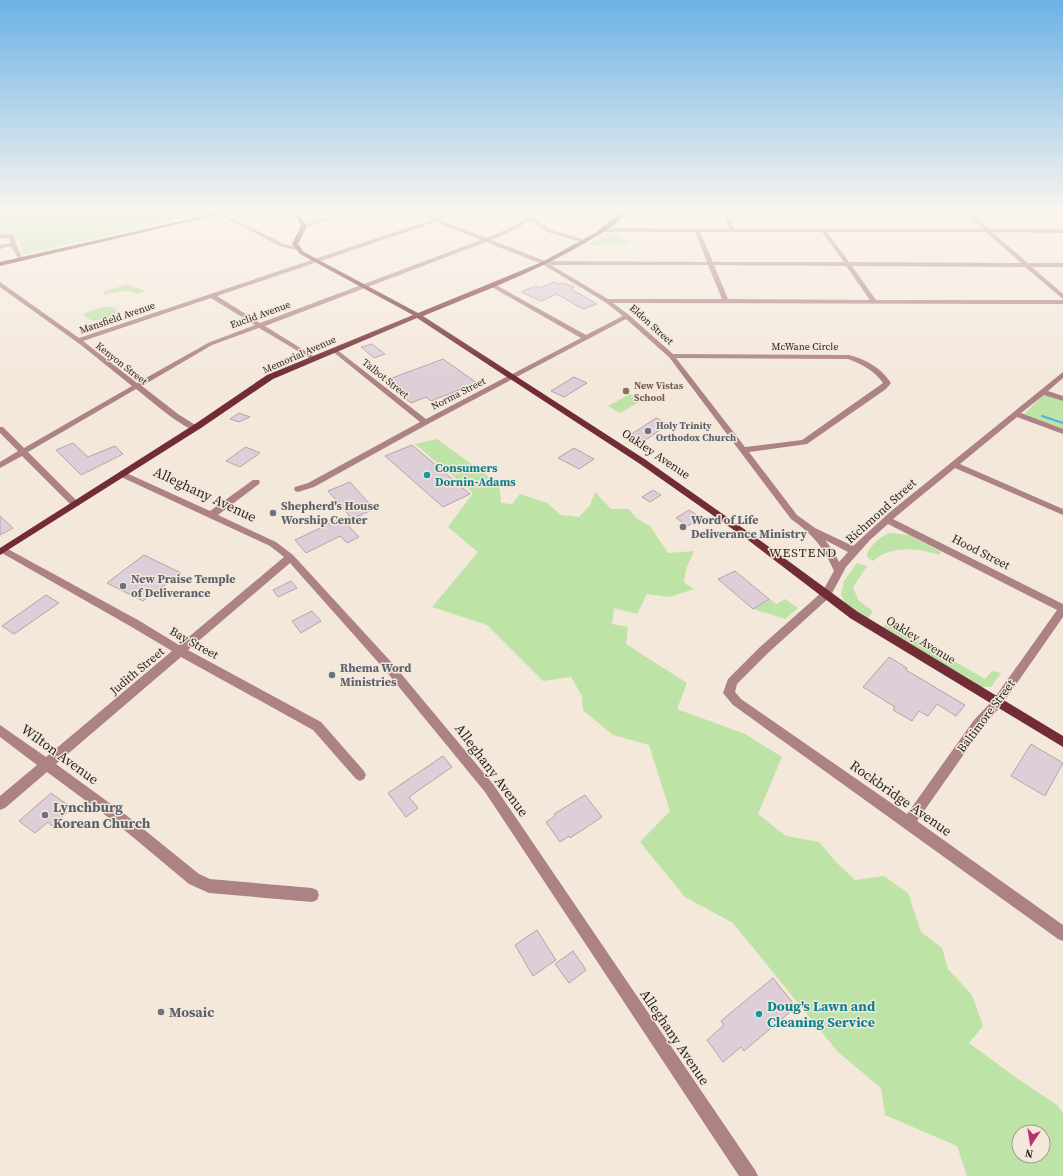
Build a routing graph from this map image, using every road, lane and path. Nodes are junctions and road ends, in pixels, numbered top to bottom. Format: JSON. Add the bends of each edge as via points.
{"nodes":[{"id":1,"x":296,"y":267,"type":"edge"},
{"id":2,"x":326,"y":267,"type":"edge"},
{"id":3,"x":415,"y":267,"type":"edge"},
{"id":4,"x":535,"y":267,"type":"edge"},
{"id":5,"x":550,"y":267,"type":"edge"},
{"id":6,"x":712,"y":267,"type":"edge"},
{"id":7,"x":849,"y":267,"type":"edge"},
{"id":8,"x":1030,"y":267,"type":"edge"},
{"id":9,"x":0,"y":284,"type":"edge"},
{"id":10,"x":492,"y":285,"type":"junction"},
{"id":11,"x":364,"y":286,"type":"junction"},
{"id":12,"x":211,"y":295,"type":"junction"},
{"id":13,"x":1063,"y":297,"type":"edge"},
{"id":14,"x":726,"y":300,"type":"junction"},
{"id":15,"x":607,"y":301,"type":"junction"},
{"id":16,"x":874,"y":301,"type":"junction"},
{"id":17,"x":1063,"y":302,"type":"edge"},
{"id":18,"x":418,"y":315,"type":"junction"},
{"id":19,"x":628,"y":316,"type":"junction"},
{"id":20,"x":260,"y":325,"type":"junction"},
{"id":21,"x":586,"y":338,"type":"junction"},
{"id":22,"x":77,"y":341,"type":"junction"},
{"id":23,"x":334,"y":350,"type":"junction"},
{"id":24,"x":670,"y":356,"type":"junction"},
{"id":25,"x":314,"y":358,"type":"junction"},
{"id":26,"x":1063,"y":374,"type":"edge"},
{"id":27,"x":512,"y":377,"type":"junction"},
{"id":28,"x":137,"y":386,"type":"junction"},
{"id":29,"x":1043,"y":392,"type":"junction"},
{"id":30,"x":1063,"y":399,"type":"edge"},
{"id":31,"x":1016,"y":414,"type":"junction"},
{"id":32,"x":425,"y":422,"type":"junction"},
{"id":33,"x":194,"y":428,"type":"junction"},
{"id":34,"x":0,"y":429,"type":"edge"},
{"id":35,"x":1063,"y":432,"type":"edge"},
{"id":36,"x":744,"y":450,"type":"junction"},
{"id":37,"x":23,"y":452,"type":"junction"},
{"id":38,"x":954,"y":464,"type":"junction"},
{"id":39,"x":0,"y":465,"type":"edge"},
{"id":40,"x":122,"y":474,"type":"junction"},
{"id":41,"x":256,"y":482,"type":"dead end"},
{"id":42,"x":298,"y":489,"type":"dead end"},
{"id":43,"x":75,"y":504,"type":"junction"},
{"id":44,"x":1063,"y":512,"type":"edge"},
{"id":45,"x":210,"y":516,"type":"junction"},
{"id":46,"x":888,"y":520,"type":"junction"},
{"id":47,"x":812,"y":530,"type":"junction"},
{"id":48,"x":2,"y":551,"type":"edge"},
{"id":49,"x":855,"y":551,"type":"junction"},
{"id":50,"x":290,"y":557,"type":"junction"},
{"id":51,"x":839,"y":572,"type":"junction"},
{"id":52,"x":826,"y":594,"type":"junction"},
{"id":53,"x":1063,"y":609,"type":"edge"},
{"id":54,"x":181,"y":652,"type":"junction"},
{"id":55,"x":732,"y":682,"type":"joint"},
{"id":56,"x":997,"y":703,"type":"junction"},
{"id":57,"x":0,"y":730,"type":"edge"},
{"id":58,"x":1063,"y":742,"type":"edge"},
{"id":59,"x":48,"y":764,"type":"junction"},
{"id":60,"x":360,"y":775,"type":"dead end"},
{"id":61,"x":0,"y":804,"type":"edge"},
{"id":62,"x":909,"y":823,"type":"junction"},
{"id":63,"x":312,"y":895,"type":"dead end"},
{"id":64,"x":1063,"y":934,"type":"edge"},
{"id":65,"x":749,"y":1176,"type":"edge"}],
"edges":[{"from":1,"to":12,"type":"street","name":"Mansfield Avenue"},
{"from":2,"to":11,"type":"main road","name":"Oakley Avenue"},
{"from":3,"to":11,"type":"street","name":"Euclid Avenue"},
{"from":4,"to":10,"type":"main road","name":"Memorial Avenue"},
{"from":5,"to":15,"type":"street","name":"Eldon Street"},
{"from":6,"to":14,"type":"street"},
{"from":7,"to":16,"type":"street"},
{"from":8,"to":13,"type":"street"},
{"from":9,"to":22,"type":"street","name":"Kenyon Street"},
{"from":10,"to":18,"type":"main road","name":"Memorial Avenue"},
{"from":10,"to":21,"type":"street"},
{"from":11,"to":18,"type":"main road","name":"Oakley Avenue"},
{"from":11,"to":20,"type":"street","name":"Euclid Avenue"},
{"from":12,"to":20,"type":"street"},
{"from":12,"to":22,"type":"street","name":"Mansfield Avenue"},
{"from":14,"to":15,"type":"street"},
{"from":14,"to":16,"type":"street"},
{"from":15,"to":19,"type":"street","name":"Eldon Street"},
{"from":16,"to":17,"type":"street"},
{"from":18,"to":23,"type":"main road","name":"Memorial Avenue"},
{"from":18,"to":27,"type":"main road","name":"Oakley Avenue"},
{"from":19,"to":21,"type":"street","name":"Norma Street"},
{"from":19,"to":24,"type":"street","name":"Eldon Street"},
{"from":20,"to":25,"type":"street"},
{"from":20,"to":28,"type":"street","name":"Euclid Avenue","via":[[210,344]]},
{"from":21,"to":27,"type":"street","name":"Norma Street"},
{"from":22,"to":28,"type":"street","name":"Kenyon Street"},
{"from":23,"to":25,"type":"main road","name":"Memorial Avenue"},
{"from":23,"to":32,"type":"street","name":"Talbot Street"},
{"from":24,"to":36,"type":"street","name":"Eldon Street"},
{"from":24,"to":36,"type":"street","name":"McWane Circle","via":[[844,356],[860,360],[882,376],[887,383],[804,442]]},
{"from":25,"to":33,"type":"main road","name":"Memorial Avenue","via":[[270,377]]},
{"from":26,"to":29,"type":"street","name":"Richmond Street"},
{"from":27,"to":32,"type":"street","name":"Norma Street"},
{"from":27,"to":52,"type":"main road","name":"Oakley Avenue","via":[[643,462]]},
{"from":28,"to":33,"type":"street","name":"Kenyon Street"},
{"from":28,"to":37,"type":"street","name":"Euclid Avenue"},
{"from":29,"to":30,"type":"street"},
{"from":29,"to":31,"type":"street","name":"Richmond Street"},
{"from":31,"to":35,"type":"street"},
{"from":31,"to":38,"type":"street","name":"Richmond Street"},
{"from":32,"to":42,"type":"street","name":"Norma Street","via":[[311,485]]},
{"from":33,"to":40,"type":"main road","name":"Memorial Avenue"},
{"from":34,"to":37,"type":"street"},
{"from":36,"to":47,"type":"street","name":"Eldon Street","via":[[794,517]]},
{"from":37,"to":39,"type":"street","name":"Euclid Avenue"},
{"from":37,"to":43,"type":"street"},
{"from":38,"to":44,"type":"street"},
{"from":38,"to":46,"type":"street","name":"Richmond Street"},
{"from":40,"to":43,"type":"main road","name":"Memorial Avenue"},
{"from":40,"to":45,"type":"street","name":"Alleghany Avenue"},
{"from":41,"to":45,"type":"street"},
{"from":43,"to":48,"type":"main road","name":"Memorial Avenue"},
{"from":45,"to":50,"type":"street","name":"Alleghany Avenue","via":[[262,538]]},
{"from":46,"to":49,"type":"street","name":"Richmond Street"},
{"from":46,"to":53,"type":"street","name":"Hood Street"},
{"from":47,"to":49,"type":"street","name":"Eldon Street"},
{"from":47,"to":51,"type":"street","name":"Eldon Street","via":[[831,554]]},
{"from":48,"to":54,"type":"street","name":"Bay Street"},
{"from":49,"to":51,"type":"street","name":"Richmond Street"},
{"from":50,"to":54,"type":"street","name":"Judith Street"},
{"from":50,"to":65,"type":"street","name":"Alleghany Avenue","via":[[389,667],[489,788]]},
{"from":51,"to":52,"type":"street","name":"Richmond Street","via":[[830,583]]},
{"from":52,"to":55,"type":"street","name":"Richmond Street"},
{"from":52,"to":56,"type":"main road","name":"Oakley Avenue","via":[[892,640]]},
{"from":53,"to":56,"type":"street","name":"Baltimore Street"},
{"from":54,"to":59,"type":"street","name":"Judith Street"},
{"from":54,"to":60,"type":"street","name":"Bay Street","via":[[317,726]]},
{"from":55,"to":62,"type":"street","name":"Rockbridge Avenue","via":[[729,693],[737,702]]},
{"from":56,"to":58,"type":"main road","name":"Oakley Avenue"},
{"from":56,"to":62,"type":"street","name":"Baltimore Street","via":[[985,714]]},
{"from":57,"to":59,"type":"street","name":"Wilton Avenue"},
{"from":59,"to":61,"type":"street","name":"Judith Street"},
{"from":59,"to":63,"type":"street","name":"Wilton Avenue","via":[[194,879],[209,886]]},
{"from":62,"to":64,"type":"street","name":"Rockbridge Avenue"}]}
